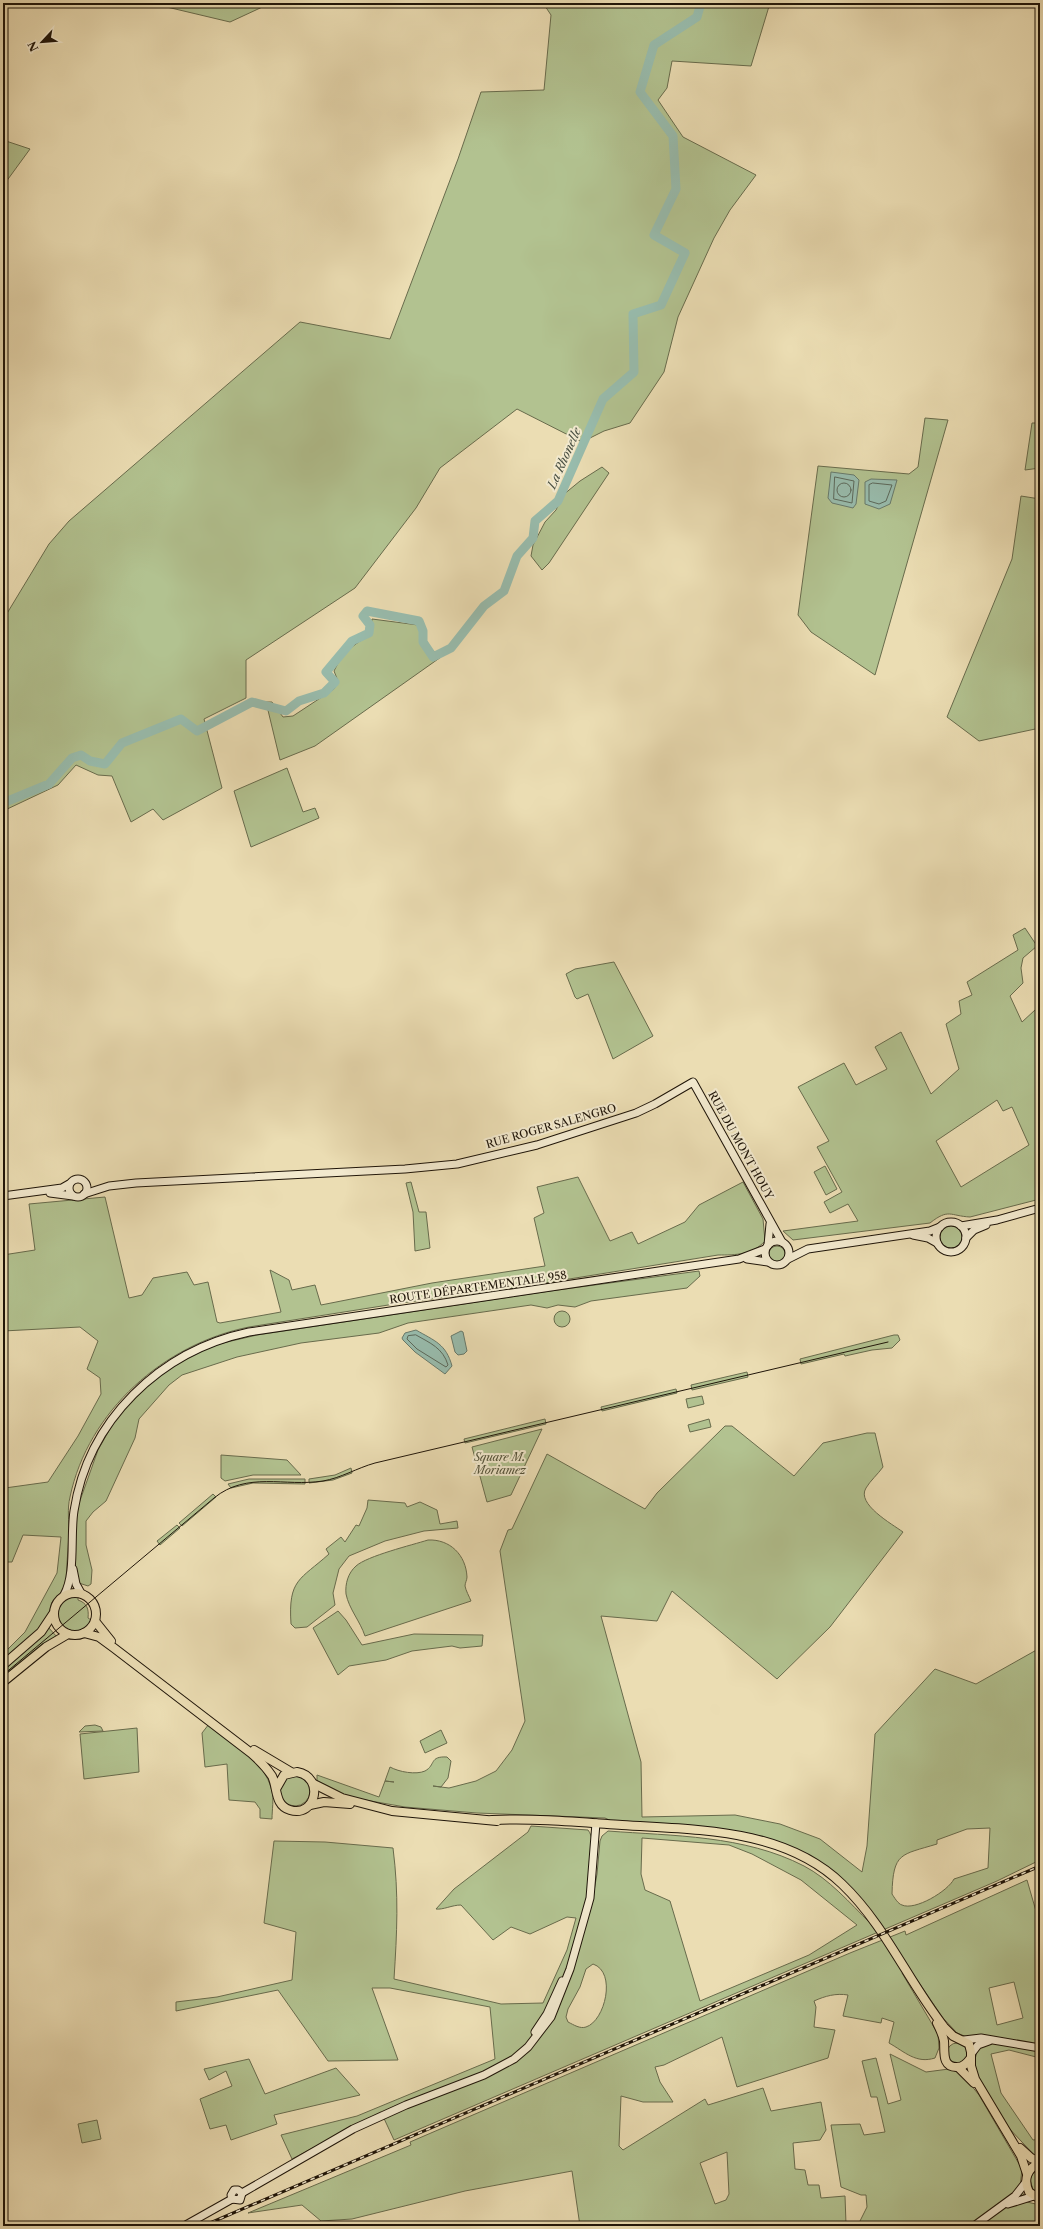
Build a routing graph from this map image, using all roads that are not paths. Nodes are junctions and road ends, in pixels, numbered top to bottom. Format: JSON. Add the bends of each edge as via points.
{"nodes":[{"id":1,"x":693,"y":1082,"type":"joint"},
{"id":2,"x":85,"y":1183,"type":"junction"},
{"id":3,"x":69,"y":1184,"type":"junction"},
{"id":4,"x":114,"y":1185,"type":"junction"},
{"id":5,"x":34,"y":1192,"type":"junction"},
{"id":6,"x":84,"y":1194,"type":"junction"},
{"id":7,"x":3,"y":1196,"type":"edge"},
{"id":8,"x":73,"y":1196,"type":"junction"},
{"id":9,"x":1040,"y":1208,"type":"edge"},
{"id":10,"x":769,"y":1220,"type":"junction"},
{"id":11,"x":997,"y":1220,"type":"junction"},
{"id":12,"x":961,"y":1226,"type":"junction"},
{"id":13,"x":940,"y":1227,"type":"junction"},
{"id":14,"x":907,"y":1234,"type":"junction"},
{"id":15,"x":966,"y":1238,"type":"junction"},
{"id":16,"x":937,"y":1243,"type":"junction"},
{"id":17,"x":784,"y":1244,"type":"junction"},
{"id":18,"x":767,"y":1247,"type":"junction"},
{"id":19,"x":808,"y":1249,"type":"junction"},
{"id":20,"x":788,"y":1258,"type":"junction"},
{"id":21,"x":739,"y":1259,"type":"junction"},
{"id":22,"x":768,"y":1262,"type":"junction"},
{"id":23,"x":71,"y":1558,"type":"junction"},
{"id":24,"x":81,"y":1593,"type":"junction"},
{"id":25,"x":64,"y":1595,"type":"junction"},
{"id":26,"x":53,"y":1613,"type":"junction"},
{"id":27,"x":95,"y":1621,"type":"junction"},
{"id":28,"x":84,"y":1633,"type":"junction"},
{"id":29,"x":68,"y":1634,"type":"junction"},
{"id":30,"x":3,"y":1665,"type":"edge"},
{"id":31,"x":3,"y":1682,"type":"edge"},
{"id":32,"x":291,"y":1772,"type":"junction"},
{"id":33,"x":314,"y":1784,"type":"junction"},
{"id":34,"x":276,"y":1789,"type":"junction"},
{"id":35,"x":310,"y":1805,"type":"junction"},
{"id":36,"x":380,"y":1809,"type":"junction"},
{"id":37,"x":596,"y":1826,"type":"junction"},
{"id":38,"x":933,"y":2013,"type":"junction"},
{"id":39,"x":960,"y":2039,"type":"junction"},
{"id":40,"x":990,"y":2041,"type":"junction"},
{"id":41,"x":944,"y":2047,"type":"junction"},
{"id":42,"x":1040,"y":2048,"type":"edge"},
{"id":43,"x":971,"y":2056,"type":"junction"},
{"id":44,"x":958,"y":2067,"type":"junction"},
{"id":45,"x":981,"y":2091,"type":"junction"},
{"id":46,"x":1010,"y":2138,"type":"junction"},
{"id":47,"x":1040,"y":2163,"type":"edge"},
{"id":48,"x":1027,"y":2178,"type":"junction"},
{"id":49,"x":1037,"y":2197,"type":"edge"},
{"id":50,"x":1001,"y":2208,"type":"junction"},
{"id":51,"x":184,"y":2226,"type":"edge"},
{"id":52,"x":974,"y":2226,"type":"edge"}],
"edges":[{"from":1,"to":4,"type":"street","name":"RUE ROGER SALENGRO","via":[[636,1113],[536,1145],[472,1161],[424,1168]]},
{"from":1,"to":10,"type":"street","name":"RUE DU MONT HOUY"},
{"from":2,"to":3,"type":"street","via":[[77,1179]]},
{"from":2,"to":4,"type":"street"},
{"from":2,"to":6,"type":"street","via":[[87,1188]]},
{"from":3,"to":5,"type":"street","via":[[63,1188]]},
{"from":3,"to":8,"type":"street"},
{"from":4,"to":6,"type":"street"},
{"from":5,"to":7,"type":"street"},
{"from":5,"to":8,"type":"street","via":[[64,1193]]},
{"from":6,"to":8,"type":"street","via":[[79,1197]]},
{"from":9,"to":11,"type":"street"},
{"from":10,"to":17,"type":"street","name":"RUE DU MONT HOUY"},
{"from":10,"to":18,"type":"street","name":"RUE DU MONT HOUY","via":[[770,1236]]},
{"from":11,"to":12,"type":"street"},
{"from":11,"to":15,"type":"street","via":[[974,1230]]},
{"from":12,"to":13,"type":"street","via":[[950,1222]]},
{"from":12,"to":15,"type":"street"},
{"from":13,"to":14,"type":"street"},
{"from":13,"to":16,"type":"street","via":[[936,1233]]},
{"from":14,"to":16,"type":"street","via":[[925,1237]]},
{"from":14,"to":19,"type":"street"},
{"from":15,"to":16,"type":"street","via":[[963,1246],[954,1252],[944,1250]]},
{"from":17,"to":18,"type":"street","via":[[774,1242]]},
{"from":17,"to":19,"type":"street"},
{"from":17,"to":20,"type":"street","via":[[789,1252]]},
{"from":18,"to":21,"type":"street","name":"ROUTE DÉPARTEMENTALE 958"},
{"from":18,"to":22,"type":"street","via":[[765,1256]]},
{"from":19,"to":20,"type":"street"},
{"from":20,"to":22,"type":"street","via":[[779,1265]]},
{"from":21,"to":22,"type":"street","name":"ROUTE DÉPARTEMENTALE 958"},
{"from":21,"to":23,"type":"street","name":"ROUTE DÉPARTEMENTALE 958","via":[[253,1332],[220,1339],[188,1353],[157,1372],[128,1399],[108,1424],[91,1456],[80,1486],[73,1520]]},
{"from":23,"to":24,"type":"street","via":[[76,1584]]},
{"from":23,"to":25,"type":"street","via":[[69,1583]]},
{"from":24,"to":25,"type":"main road","via":[[72,1592]]},
{"from":24,"to":27,"type":"main road","via":[[93,1603]]},
{"from":25,"to":26,"type":"main road","via":[[56,1603]]},
{"from":26,"to":29,"type":"main road","via":[[57,1626]]},
{"from":26,"to":30,"type":"main road","via":[[41,1632]]},
{"from":27,"to":28,"type":"main road"},
{"from":27,"to":32,"type":"main road","via":[[101,1631],[116,1645],[244,1743],[277,1766]]},
{"from":28,"to":29,"type":"main road"},
{"from":28,"to":34,"type":"main road","via":[[99,1637],[251,1753],[270,1773]]},
{"from":29,"to":31,"type":"main road","via":[[46,1646]]},
{"from":32,"to":33,"type":"main road","via":[[305,1774]]},
{"from":32,"to":34,"type":"main road","via":[[281,1778]]},
{"from":33,"to":35,"type":"main road","via":[[314,1796]]},
{"from":33,"to":36,"type":"main road","via":[[321,1790],[342,1798]]},
{"from":34,"to":35,"type":"main road","via":[[278,1800],[287,1809],[299,1810]]},
{"from":35,"to":36,"type":"main road","via":[[331,1802]]},
{"from":36,"to":37,"type":"main road","via":[[422,1815]]},
{"from":37,"to":38,"type":"main road","via":[[710,1836],[756,1844],[788,1855],[810,1867],[864,1910],[890,1944]]},
{"from":37,"to":51,"type":"street","via":[[590,1898],[575,1952],[563,1990],[549,2021],[528,2047],[484,2075],[406,2104],[359,2126],[242,2193],[234,2190],[232,2199]]},
{"from":38,"to":39,"type":"main road","via":[[948,2032]]},
{"from":38,"to":41,"type":"main road"},
{"from":39,"to":40,"type":"street","via":[[979,2038]]},
{"from":39,"to":41,"type":"main road","via":[[949,2041]]},
{"from":39,"to":43,"type":"main road","via":[[970,2046]]},
{"from":40,"to":42,"type":"street"},
{"from":40,"to":43,"type":"street","via":[[978,2045]]},
{"from":41,"to":44,"type":"main road","via":[[946,2061]]},
{"from":43,"to":44,"type":"main road","via":[[965,2064]]},
{"from":43,"to":45,"type":"main road","via":[[972,2072]]},
{"from":44,"to":45,"type":"main road"},
{"from":45,"to":46,"type":"main road"},
{"from":46,"to":47,"type":"main road","via":[[1028,2156]]},
{"from":46,"to":48,"type":"main road","via":[[1023,2159]]},
{"from":47,"to":48,"type":"main road","via":[[1032,2167]]},
{"from":48,"to":49,"type":"main road","via":[[1027,2188]]},
{"from":48,"to":50,"type":"street","via":[[1021,2191]]},
{"from":49,"to":50,"type":"street"},
{"from":50,"to":52,"type":"street"}]}
